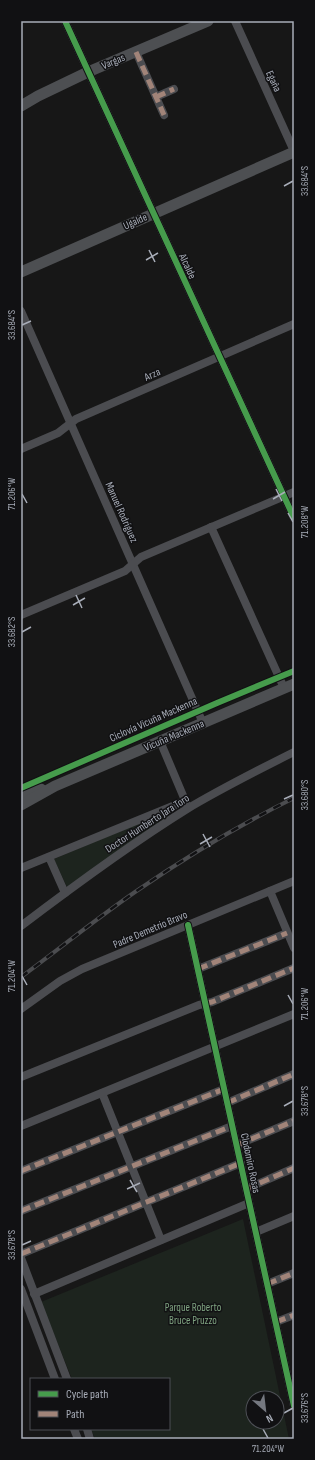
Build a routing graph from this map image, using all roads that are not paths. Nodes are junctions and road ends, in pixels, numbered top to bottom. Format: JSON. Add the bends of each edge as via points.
{"nodes":[{"id":1,"x":65,"y":21,"type":"edge"},
{"id":2,"x":208,"y":21,"type":"edge"},
{"id":3,"x":235,"y":21,"type":"edge"},
{"id":4,"x":136,"y":52,"type":"junction"},
{"id":5,"x":88,"y":72,"type":"junction"},
{"id":6,"x":174,"y":89,"type":"dead end"},
{"id":7,"x":156,"y":97,"type":"junction"},
{"id":8,"x":21,"y":106,"type":"edge"},
{"id":9,"x":164,"y":114,"type":"dead end"},
{"id":10,"x":294,"y":152,"type":"edge"},
{"id":11,"x":153,"y":213,"type":"junction"},
{"id":12,"x":21,"y":272,"type":"edge"},
{"id":13,"x":21,"y":311,"type":"edge"},
{"id":14,"x":294,"y":324,"type":"edge"},
{"id":15,"x":219,"y":356,"type":"junction"},
{"id":16,"x":71,"y":423,"type":"junction"},
{"id":17,"x":21,"y":449,"type":"edge"},
{"id":18,"x":294,"y":492,"type":"edge"},
{"id":19,"x":284,"y":496,"type":"junction"},
{"id":20,"x":294,"y":518,"type":"edge"},
{"id":21,"x":212,"y":527,"type":"junction"},
{"id":22,"x":133,"y":564,"type":"junction"},
{"id":23,"x":21,"y":615,"type":"edge"},
{"id":24,"x":289,"y":686,"type":"edge"},
{"id":25,"x":203,"y":723,"type":"junction"},
{"id":26,"x":160,"y":741,"type":"junction"},
{"id":27,"x":294,"y":752,"type":"edge"},
{"id":28,"x":55,"y":786,"type":"junction"},
{"id":29,"x":21,"y":795,"type":"edge"},
{"id":30,"x":187,"y":804,"type":"junction"},
{"id":31,"x":21,"y":805,"type":"edge"},
{"id":32,"x":48,"y":857,"type":"junction"},
{"id":33,"x":21,"y":868,"type":"edge"},
{"id":34,"x":294,"y":881,"type":"edge"},
{"id":35,"x":270,"y":890,"type":"junction"},
{"id":36,"x":65,"y":893,"type":"junction"},
{"id":37,"x":188,"y":925,"type":"junction"},
{"id":38,"x":21,"y":926,"type":"edge"},
{"id":39,"x":288,"y":933,"type":"junction"},
{"id":40,"x":294,"y":948,"type":"edge"},
{"id":41,"x":294,"y":968,"type":"edge"},
{"id":42,"x":198,"y":969,"type":"junction"},
{"id":43,"x":206,"y":1003,"type":"junction"},
{"id":44,"x":21,"y":1009,"type":"edge"},
{"id":45,"x":294,"y":1014,"type":"edge"},
{"id":46,"x":215,"y":1046,"type":"junction"},
{"id":47,"x":294,"y":1074,"type":"edge"},
{"id":48,"x":21,"y":1077,"type":"edge"},
{"id":49,"x":224,"y":1089,"type":"junction"},
{"id":50,"x":102,"y":1093,"type":"junction"},
{"id":51,"x":227,"y":1103,"type":"junction"},
{"id":52,"x":294,"y":1121,"type":"edge"},
{"id":53,"x":21,"y":1126,"type":"edge"},
{"id":54,"x":232,"y":1126,"type":"junction"},
{"id":55,"x":118,"y":1132,"type":"junction"},
{"id":56,"x":237,"y":1145,"type":"junction"},
{"id":57,"x":241,"y":1163,"type":"junction"},
{"id":58,"x":132,"y":1166,"type":"junction"},
{"id":59,"x":294,"y":1168,"type":"edge"},
{"id":60,"x":21,"y":1171,"type":"edge"},
{"id":61,"x":246,"y":1189,"type":"junction"},
{"id":62,"x":146,"y":1202,"type":"junction"},
{"id":63,"x":249,"y":1203,"type":"junction"},
{"id":64,"x":21,"y":1211,"type":"edge"},
{"id":65,"x":294,"y":1216,"type":"edge"},
{"id":66,"x":256,"y":1232,"type":"junction"},
{"id":67,"x":161,"y":1240,"type":"junction"},
{"id":68,"x":21,"y":1254,"type":"edge"},
{"id":69,"x":21,"y":1258,"type":"edge"},
{"id":70,"x":294,"y":1273,"type":"edge"},
{"id":71,"x":267,"y":1284,"type":"junction"},
{"id":72,"x":21,"y":1289,"type":"edge"},
{"id":73,"x":34,"y":1294,"type":"junction"},
{"id":74,"x":294,"y":1315,"type":"edge"},
{"id":75,"x":276,"y":1322,"type":"junction"},
{"id":76,"x":294,"y":1362,"type":"edge"},
{"id":77,"x":285,"y":1365,"type":"junction"},
{"id":78,"x":55,"y":1378,"type":"edge"},
{"id":79,"x":67,"y":1378,"type":"edge"},
{"id":80,"x":294,"y":1405,"type":"edge"}],
"edges":[{"from":1,"to":5,"type":"street","name":"Alcalde"},
{"from":2,"to":4,"type":"main road","name":"Vargas"},
{"from":3,"to":10,"type":"street","name":"Egaña"},
{"from":4,"to":5,"type":"main road","name":"Vargas"},
{"from":4,"to":7,"type":"street"},
{"from":5,"to":8,"type":"main road","name":"Vargas"},
{"from":5,"to":11,"type":"street","name":"Alcalde"},
{"from":6,"to":7,"type":"street"},
{"from":7,"to":9,"type":"street"},
{"from":10,"to":11,"type":"main road","name":"Ugalde"},
{"from":11,"to":12,"type":"main road","name":"Ugalde"},
{"from":11,"to":15,"type":"street","name":"Alcalde"},
{"from":13,"to":16,"type":"street","name":"Manuel Rodríguez"},
{"from":14,"to":15,"type":"street","name":"Arza"},
{"from":15,"to":16,"type":"street","name":"Arza"},
{"from":15,"to":19,"type":"street","name":"Alcalde"},
{"from":16,"to":17,"type":"street","name":"Arza","via":[[58,433]]},
{"from":16,"to":22,"type":"street","name":"Manuel Rodríguez"},
{"from":18,"to":19,"type":"street"},
{"from":19,"to":20,"type":"street","name":"Alcalde"},
{"from":19,"to":21,"type":"street"},
{"from":21,"to":22,"type":"street","via":[[141,556]]},
{"from":21,"to":24,"type":"street"},
{"from":22,"to":23,"type":"street","via":[[125,571]]},
{"from":22,"to":25,"type":"street","name":"Manuel Rodríguez"},
{"from":24,"to":25,"type":"main road","name":"Vicuña Mackenna"},
{"from":25,"to":26,"type":"main road","name":"Vicuña Mackenna"},
{"from":26,"to":28,"type":"main road","name":"Vicuña Mackenna"},
{"from":26,"to":30,"type":"street"},
{"from":27,"to":30,"type":"street","name":"Doctor Humberto Jara Toro"},
{"from":28,"to":29,"type":"main road","name":"Vicuña Mackenna"},
{"from":28,"to":31,"type":"main road","name":"Vicuña Mackenna"},
{"from":30,"to":32,"type":"street"},
{"from":30,"to":36,"type":"street","name":"Doctor Humberto Jara Toro"},
{"from":32,"to":33,"type":"street"},
{"from":32,"to":36,"type":"street"},
{"from":34,"to":35,"type":"street","name":"Padre Demetrio Bravo"},
{"from":35,"to":37,"type":"street","name":"Padre Demetrio Bravo"},
{"from":35,"to":39,"type":"street"},
{"from":36,"to":38,"type":"street","name":"Doctor Humberto Jara Toro"},
{"from":37,"to":42,"type":"street","name":"Clodomiro Rosas"},
{"from":37,"to":44,"type":"street","name":"Padre Demetrio Bravo","via":[[71,975]]},
{"from":39,"to":40,"type":"street"},
{"from":39,"to":42,"type":"street"},
{"from":41,"to":43,"type":"street"},
{"from":42,"to":43,"type":"street","name":"Clodomiro Rosas"},
{"from":43,"to":46,"type":"street","name":"Clodomiro Rosas"},
{"from":43,"to":48,"type":"street"},
{"from":45,"to":46,"type":"street"},
{"from":46,"to":49,"type":"street","name":"Clodomiro Rosas"},
{"from":46,"to":50,"type":"street"},
{"from":47,"to":51,"type":"street"},
{"from":49,"to":51,"type":"street","name":"Clodomiro Rosas"},
{"from":49,"to":55,"type":"street"},
{"from":50,"to":53,"type":"street"},
{"from":50,"to":55,"type":"street"},
{"from":51,"to":54,"type":"street","name":"Clodomiro Rosas"},
{"from":52,"to":56,"type":"street"},
{"from":54,"to":56,"type":"street","name":"Clodomiro Rosas"},
{"from":54,"to":58,"type":"street"},
{"from":55,"to":58,"type":"street"},
{"from":55,"to":60,"type":"street"},
{"from":56,"to":57,"type":"street","name":"Clodomiro Rosas"},
{"from":57,"to":61,"type":"street","name":"Clodomiro Rosas"},
{"from":57,"to":62,"type":"street"},
{"from":58,"to":62,"type":"street"},
{"from":58,"to":64,"type":"street"},
{"from":59,"to":61,"type":"street"},
{"from":61,"to":63,"type":"street","name":"Clodomiro Rosas"},
{"from":62,"to":67,"type":"street"},
{"from":62,"to":68,"type":"street"},
{"from":63,"to":66,"type":"street","name":"Clodomiro Rosas"},
{"from":63,"to":67,"type":"street"},
{"from":65,"to":66,"type":"street"},
{"from":66,"to":71,"type":"street","name":"Clodomiro Rosas"},
{"from":67,"to":73,"type":"street"},
{"from":69,"to":73,"type":"street"},
{"from":70,"to":71,"type":"street"},
{"from":71,"to":75,"type":"street","name":"Clodomiro Rosas"},
{"from":72,"to":78,"type":"street"},
{"from":73,"to":79,"type":"street"},
{"from":74,"to":75,"type":"street"},
{"from":75,"to":77,"type":"street","name":"Clodomiro Rosas"},
{"from":76,"to":77,"type":"street"},
{"from":77,"to":80,"type":"street","name":"Clodomiro Rosas"}]}
